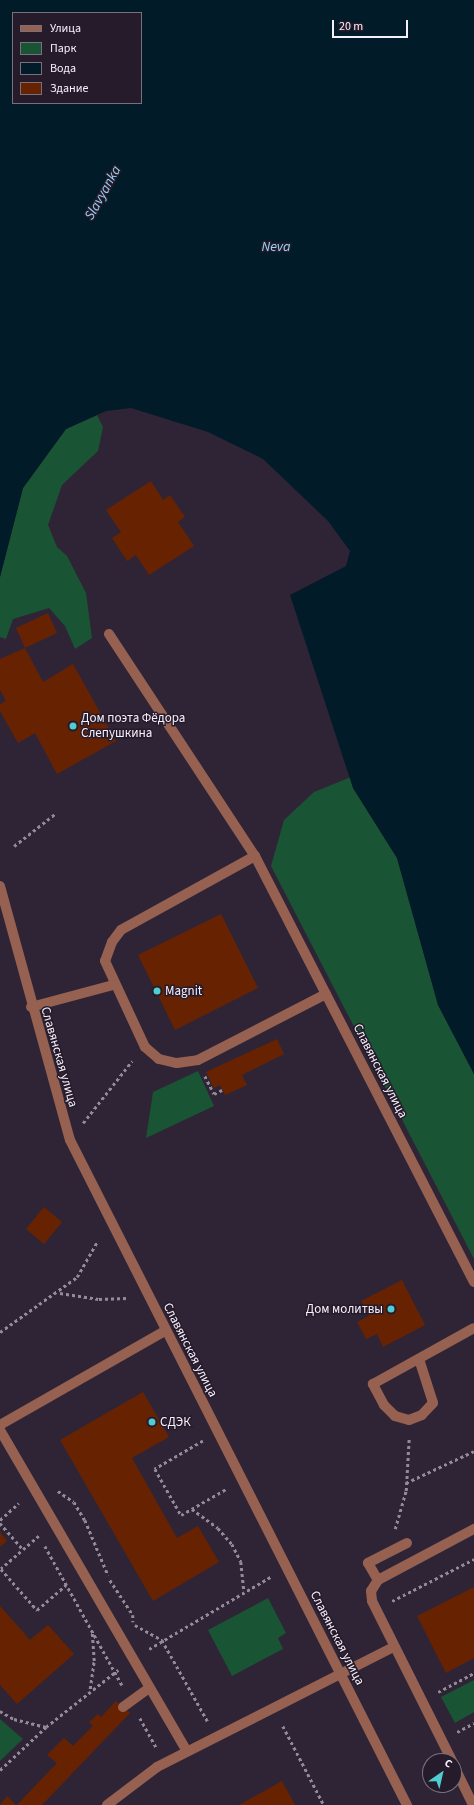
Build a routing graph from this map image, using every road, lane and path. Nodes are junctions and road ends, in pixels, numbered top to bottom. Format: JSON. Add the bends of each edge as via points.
{"nodes":[{"id":1,"x":109,"y":634,"type":"dead end"},
{"id":2,"x":55,"y":814,"type":"dead end"},
{"id":3,"x":14,"y":846,"type":"dead end"},
{"id":4,"x":255,"y":856,"type":"junction"},
{"id":5,"x":0,"y":886,"type":"edge"},
{"id":6,"x":114,"y":985,"type":"junction"},
{"id":7,"x":326,"y":994,"type":"junction"},
{"id":8,"x":31,"y":1007,"type":"junction"},
{"id":9,"x":145,"y":1047,"type":"junction"},
{"id":10,"x":198,"y":1060,"type":"junction"},
{"id":11,"x":222,"y":1090,"type":"dead end"},
{"id":12,"x":70,"y":1140,"type":"junction"},
{"id":13,"x":97,"y":1242,"type":"dead end"},
{"id":14,"x":474,"y":1282,"type":"edge"},
{"id":15,"x":59,"y":1293,"type":"junction"},
{"id":16,"x":127,"y":1298,"type":"dead end"},
{"id":17,"x":474,"y":1328,"type":"edge"},
{"id":18,"x":166,"y":1331,"type":"junction"},
{"id":19,"x":0,"y":1332,"type":"edge"},
{"id":20,"x":419,"y":1359,"type":"junction"},
{"id":21,"x":409,"y":1420,"type":"junction"},
{"id":22,"x":0,"y":1425,"type":"edge"},
{"id":23,"x":0,"y":1430,"type":"edge"},
{"id":24,"x":217,"y":1433,"type":"junction"},
{"id":25,"x":474,"y":1451,"type":"edge"},
{"id":26,"x":242,"y":1480,"type":"junction"},
{"id":27,"x":406,"y":1483,"type":"junction"},
{"id":28,"x":51,"y":1486,"type":"dead end"},
{"id":29,"x":16,"y":1496,"type":"dead end"},
{"id":30,"x":20,"y":1503,"type":"junction"},
{"id":31,"x":23,"y":1509,"type":"dead end"},
{"id":32,"x":192,"y":1509,"type":"junction"},
{"id":33,"x":0,"y":1520,"type":"edge"},
{"id":34,"x":0,"y":1523,"type":"edge"},
{"id":35,"x":35,"y":1529,"type":"dead end"},
{"id":36,"x":474,"y":1529,"type":"edge"},
{"id":37,"x":39,"y":1536,"type":"junction"},
{"id":38,"x":406,"y":1543,"type":"dead end"},
{"id":39,"x":23,"y":1549,"type":"junction"},
{"id":40,"x":389,"y":1552,"type":"junction"},
{"id":41,"x":474,"y":1559,"type":"edge"},
{"id":42,"x":378,"y":1580,"type":"junction"},
{"id":43,"x":66,"y":1585,"type":"junction"},
{"id":44,"x":244,"y":1590,"type":"dead end"},
{"id":45,"x":102,"y":1609,"type":"junction"},
{"id":46,"x":376,"y":1610,"type":"junction"},
{"id":47,"x":133,"y":1624,"type":"dead end"},
{"id":48,"x":92,"y":1630,"type":"junction"},
{"id":49,"x":162,"y":1640,"type":"dead end"},
{"id":50,"x":394,"y":1647,"type":"junction"},
{"id":51,"x":341,"y":1673,"type":"junction"},
{"id":52,"x":474,"y":1673,"type":"edge"},
{"id":53,"x":148,"y":1689,"type":"junction"},
{"id":54,"x":90,"y":1690,"type":"dead end"},
{"id":55,"x":432,"y":1696,"type":"dead end"},
{"id":56,"x":127,"y":1704,"type":"junction"},
{"id":57,"x":0,"y":1711,"type":"edge"},
{"id":58,"x":283,"y":1726,"type":"dead end"},
{"id":59,"x":46,"y":1727,"type":"dead end"},
{"id":60,"x":216,"y":1736,"type":"junction"},
{"id":61,"x":156,"y":1747,"type":"dead end"},
{"id":62,"x":187,"y":1751,"type":"junction"},
{"id":63,"x":448,"y":1753,"type":"edge"},
{"id":64,"x":462,"y":1782,"type":"edge"},
{"id":65,"x":107,"y":1805,"type":"edge"},
{"id":66,"x":324,"y":1805,"type":"edge"},
{"id":67,"x":407,"y":1805,"type":"edge"},
{"id":68,"x":474,"y":1805,"type":"edge"}],
"edges":[{"from":1,"to":4,"type":"street","name":"Славянская улица","via":[[144,692]]},
{"from":2,"to":3,"type":"path"},
{"from":4,"to":6,"type":"street","via":[[121,930],[105,961]]},
{"from":4,"to":7,"type":"street","name":"Славянская улица"},
{"from":5,"to":8,"type":"street","name":"Славянская улица"},
{"from":6,"to":8,"type":"street"},
{"from":6,"to":9,"type":"street"},
{"from":7,"to":10,"type":"street"},
{"from":7,"to":14,"type":"street","name":"Славянская улица"},
{"from":8,"to":12,"type":"street","name":"Славянская улица"},
{"from":9,"to":10,"type":"street","via":[[159,1059],[177,1063]]},
{"from":9,"to":12,"type":"path"},
{"from":10,"to":11,"type":"path","via":[[214,1094]]},
{"from":12,"to":18,"type":"street","name":"Славянская улица"},
{"from":13,"to":15,"type":"path","via":[[77,1277]]},
{"from":15,"to":16,"type":"path","via":[[99,1299]]},
{"from":15,"to":19,"type":"path"},
{"from":17,"to":20,"type":"street"},
{"from":18,"to":22,"type":"street"},
{"from":18,"to":24,"type":"street","name":"Славянская улица"},
{"from":20,"to":21,"type":"street","via":[[433,1403],[422,1415]]},
{"from":20,"to":21,"type":"street","via":[[373,1384],[384,1405],[396,1416]]},
{"from":21,"to":27,"type":"path"},
{"from":23,"to":45,"type":"street"},
{"from":24,"to":26,"type":"street","name":"Славянская улица"},
{"from":24,"to":32,"type":"path","via":[[155,1469],[181,1515]]},
{"from":25,"to":27,"type":"path"},
{"from":26,"to":32,"type":"path"},
{"from":26,"to":51,"type":"street","name":"Славянская улица"},
{"from":27,"to":40,"type":"path"},
{"from":28,"to":47,"type":"path","via":[[74,1502],[85,1520],[107,1574],[133,1615]]},
{"from":29,"to":30,"type":"path"},
{"from":30,"to":31,"type":"path"},
{"from":30,"to":33,"type":"path"},
{"from":32,"to":44,"type":"path","via":[[232,1544],[241,1562]]},
{"from":34,"to":39,"type":"path"},
{"from":35,"to":37,"type":"path"},
{"from":36,"to":42,"type":"street"},
{"from":37,"to":39,"type":"path"},
{"from":37,"to":43,"type":"path"},
{"from":38,"to":40,"type":"street"},
{"from":39,"to":43,"type":"path","via":[[1,1569],[37,1610]]},
{"from":40,"to":42,"type":"street","via":[[368,1563]]},
{"from":41,"to":46,"type":"path"},
{"from":42,"to":46,"type":"street","via":[[371,1591]]},
{"from":43,"to":48,"type":"path"},
{"from":45,"to":48,"type":"path"},
{"from":45,"to":53,"type":"street"},
{"from":46,"to":50,"type":"street"},
{"from":48,"to":54,"type":"path","via":[[94,1661]]},
{"from":48,"to":56,"type":"path"},
{"from":49,"to":60,"type":"path"},
{"from":50,"to":51,"type":"street"},
{"from":50,"to":63,"type":"street"},
{"from":51,"to":60,"type":"street"},
{"from":51,"to":67,"type":"street","name":"Славянская улица"},
{"from":52,"to":55,"type":"path"},
{"from":53,"to":56,"type":"street"},
{"from":53,"to":62,"type":"street"},
{"from":56,"to":61,"type":"path"},
{"from":57,"to":59,"type":"path","via":[[14,1719]]},
{"from":58,"to":66,"type":"path"},
{"from":60,"to":62,"type":"street"},
{"from":62,"to":65,"type":"street","via":[[128,1786]]},
{"from":64,"to":68,"type":"street"}]}
